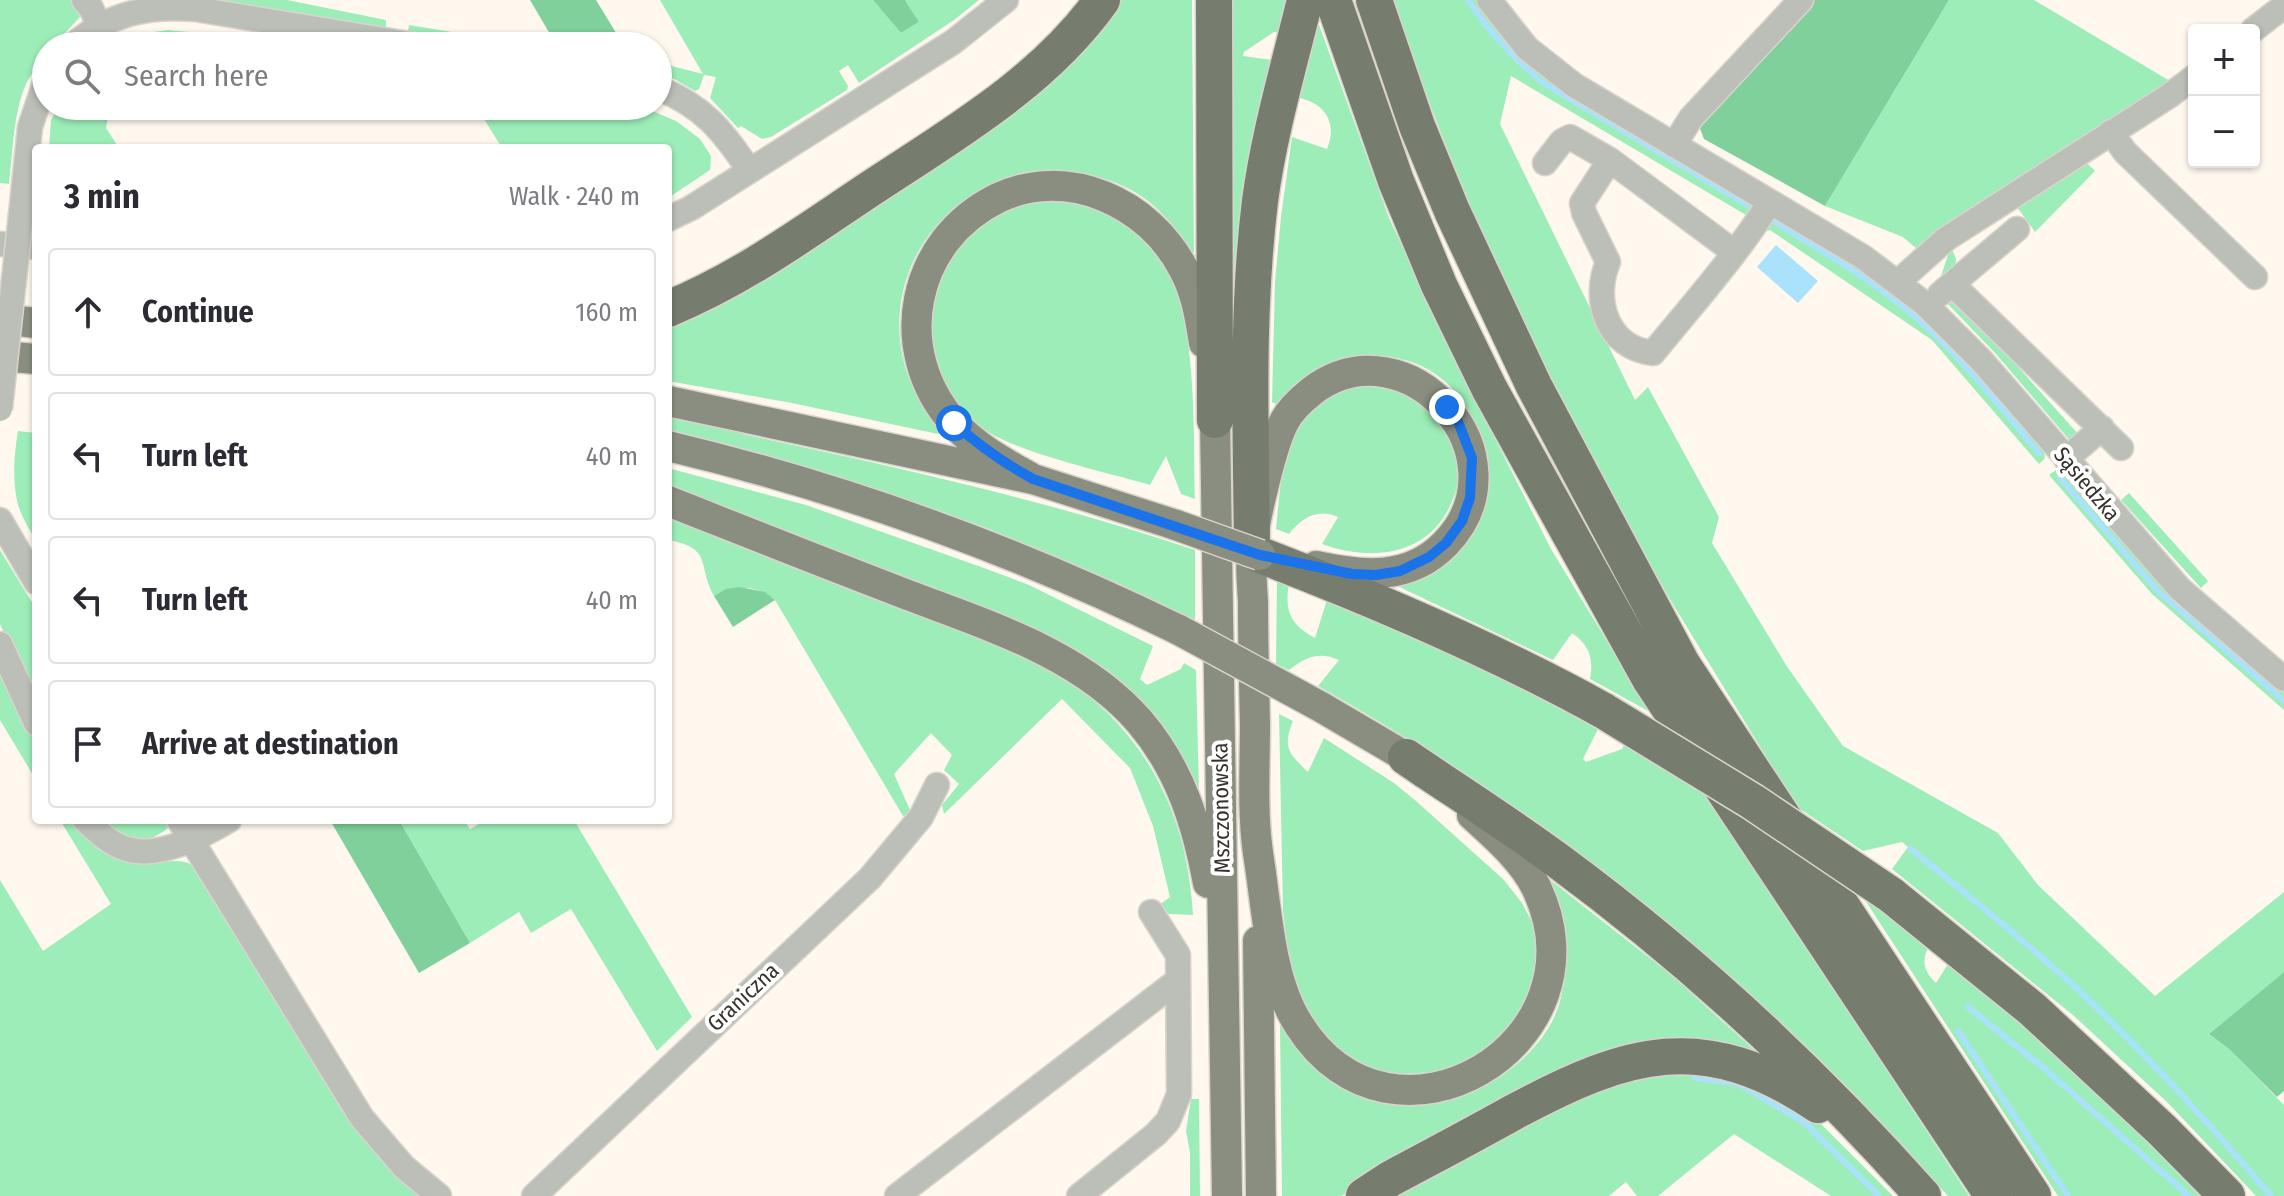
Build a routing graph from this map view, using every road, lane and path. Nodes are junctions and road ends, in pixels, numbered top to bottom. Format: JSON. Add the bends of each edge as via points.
{"nodes":[{"id":1,"x":84,"y":0,"type":"edge"},
{"id":2,"x":1006,"y":0,"type":"edge"},
{"id":3,"x":1102,"y":0,"type":"edge"},
{"id":4,"x":1214,"y":0,"type":"edge"},
{"id":5,"x":1305,"y":0,"type":"edge"},
{"id":6,"x":1333,"y":0,"type":"edge"},
{"id":7,"x":1374,"y":0,"type":"edge"},
{"id":8,"x":1489,"y":0,"type":"edge"},
{"id":9,"x":1801,"y":0,"type":"edge"},
{"id":10,"x":2284,"y":6,"type":"edge"},
{"id":11,"x":99,"y":25,"type":"junction"},
{"id":12,"x":2260,"y":25,"type":"edge"},
{"id":13,"x":90,"y":32,"type":"edge"},
{"id":14,"x":334,"y":32,"type":"edge"},
{"id":15,"x":2188,"y":82,"type":"edge"},
{"id":16,"x":672,"y":94,"type":"edge"},
{"id":17,"x":32,"y":120,"type":"edge"},
{"id":18,"x":2111,"y":132,"type":"junction"},
{"id":19,"x":1674,"y":145,"type":"junction"},
{"id":20,"x":1610,"y":160,"type":"junction"},
{"id":21,"x":1545,"y":163,"type":"dead end"},
{"id":22,"x":749,"y":170,"type":"junction"},
{"id":23,"x":1770,"y":202,"type":"junction"},
{"id":24,"x":672,"y":217,"type":"edge"},
{"id":25,"x":2017,"y":229,"type":"dead end"},
{"id":26,"x":0,"y":244,"type":"edge"},
{"id":27,"x":32,"y":247,"type":"edge"},
{"id":28,"x":1734,"y":252,"type":"junction"},
{"id":29,"x":2255,"y":277,"type":"dead end"},
{"id":30,"x":1898,"y":282,"type":"junction"},
{"id":31,"x":1952,"y":284,"type":"junction"},
{"id":32,"x":1925,"y":304,"type":"junction"},
{"id":33,"x":672,"y":307,"type":"edge"},
{"id":34,"x":0,"y":319,"type":"edge"},
{"id":35,"x":32,"y":323,"type":"edge"},
{"id":36,"x":0,"y":356,"type":"edge"},
{"id":37,"x":32,"y":359,"type":"edge"},
{"id":38,"x":672,"y":402,"type":"edge"},
{"id":39,"x":0,"y":409,"type":"edge"},
{"id":40,"x":1215,"y":420,"type":"junction"},
{"id":41,"x":2102,"y":428,"type":"junction"},
{"id":42,"x":672,"y":447,"type":"edge"},
{"id":43,"x":2121,"y":448,"type":"dead end"},
{"id":44,"x":2066,"y":459,"type":"junction"},
{"id":45,"x":1033,"y":479,"type":"junction"},
{"id":46,"x":672,"y":503,"type":"edge"},
{"id":47,"x":0,"y":520,"type":"edge"},
{"id":48,"x":1256,"y":551,"type":"junction"},
{"id":49,"x":1322,"y":574,"type":"junction"},
{"id":50,"x":32,"y":575,"type":"edge"},
{"id":51,"x":0,"y":644,"type":"edge"},
{"id":52,"x":2284,"y":679,"type":"edge"},
{"id":53,"x":32,"y":714,"type":"edge"},
{"id":54,"x":1406,"y":757,"type":"junction"},
{"id":55,"x":937,"y":785,"type":"dead end"},
{"id":56,"x":89,"y":824,"type":"edge"},
{"id":57,"x":211,"y":824,"type":"edge"},
{"id":58,"x":185,"y":830,"type":"edge"},
{"id":59,"x":1257,"y":843,"type":"junction"},
{"id":60,"x":1151,"y":912,"type":"dead end"},
{"id":61,"x":1177,"y":981,"type":"junction"},
{"id":62,"x":1224,"y":995,"type":"junction"},
{"id":63,"x":1916,"y":1188,"type":"edge"},
{"id":64,"x":439,"y":1196,"type":"edge"},
{"id":65,"x":534,"y":1196,"type":"edge"},
{"id":66,"x":897,"y":1196,"type":"edge"},
{"id":67,"x":1079,"y":1196,"type":"edge"},
{"id":68,"x":1227,"y":1196,"type":"edge"},
{"id":69,"x":1261,"y":1196,"type":"edge"},
{"id":70,"x":1364,"y":1196,"type":"edge"},
{"id":71,"x":1993,"y":1196,"type":"edge"},
{"id":72,"x":2033,"y":1196,"type":"edge"},
{"id":73,"x":2227,"y":1196,"type":"edge"}],
"edges":[{"from":1,"to":11,"type":"street"},
{"from":2,"to":22,"type":"street","via":[[953,42]]},
{"from":3,"to":33,"type":"highway","via":[[1042,66],[963,129],[751,269]]},
{"from":4,"to":40,"type":"highway"},
{"from":5,"to":48,"type":"highway","via":[[1268,156],[1251,289]]},
{"from":6,"to":71,"type":"highway","via":[[1396,181],[1489,388],[1650,679]]},
{"from":7,"to":72,"type":"highway","via":[[1452,211],[1534,386],[1682,664]]},
{"from":8,"to":19,"type":"street","name":"Sąsiedzka","via":[[1545,64]]},
{"from":9,"to":19,"type":"street","via":[[1691,118]]},
{"from":10,"to":12,"type":"street"},
{"from":11,"to":13,"type":"street"},
{"from":11,"to":14,"type":"street","via":[[145,9],[180,7]]},
{"from":15,"to":18,"type":"street"},
{"from":16,"to":22,"type":"street","via":[[703,112]]},
{"from":17,"to":39,"type":"street","bridge":true},
{"from":18,"to":29,"type":"street","via":[[2125,152]]},
{"from":18,"to":30,"type":"street","via":[[1946,239]]},
{"from":19,"to":23,"type":"street","name":"Sąsiedzka"},
{"from":20,"to":21,"type":"street","via":[[1570,137]]},
{"from":20,"to":28,"type":"street"},
{"from":20,"to":28,"type":"street","via":[[1582,203],[1608,262],[1601,285],[1602,310],[1610,328],[1628,343],[1653,353]]},
{"from":22,"to":24,"type":"street"},
{"from":23,"to":28,"type":"street"},
{"from":23,"to":30,"type":"street","name":"Sąsiedzka"},
{"from":25,"to":31,"type":"street"},
{"from":26,"to":27,"type":"street"},
{"from":30,"to":32,"type":"street","name":"Sąsiedzka"},
{"from":31,"to":32,"type":"street"},
{"from":31,"to":41,"type":"street"},
{"from":32,"to":44,"type":"street","name":"Sąsiedzka"},
{"from":34,"to":35,"type":"main road"},
{"from":36,"to":37,"type":"main road"},
{"from":38,"to":45,"type":"main road"},
{"from":40,"to":45,"type":"main road","name":"Mszczonowska","via":[[1194,291],[1151,225],[1102,193],[1065,186],[999,198],[948,236],[930,264],[920,292],[916,335],[922,370],[954,423],[976,444]]},
{"from":40,"to":62,"type":"main road","name":"Mszczonowska"},
{"from":41,"to":43,"type":"street"},
{"from":41,"to":44,"type":"street"},
{"from":42,"to":54,"type":"main road","bridge":true,"via":[[899,514],[1066,579],[1179,630]]},
{"from":44,"to":52,"type":"street","name":"Sąsiedzka","via":[[2180,589]]},
{"from":45,"to":48,"type":"main road","bridge":true},
{"from":46,"to":62,"type":"main road","via":[[1010,635],[1077,670],[1124,705],[1160,748],[1192,811]]},
{"from":47,"to":50,"type":"street"},
{"from":48,"to":49,"type":"highway"},
{"from":48,"to":49,"type":"main road","via":[[1276,443],[1297,404],[1315,388],[1356,373],[1380,372],[1416,382],[1447,407],[1467,439],[1473,478],[1462,521],[1429,557],[1400,571]]},
{"from":48,"to":59,"type":"main road"},
{"from":49,"to":73,"type":"highway","bridge":true,"via":[[1604,711],[1891,895],[2032,1009]]},
{"from":51,"to":53,"type":"street"},
{"from":54,"to":59,"type":"main road","via":[[1521,865],[1535,885],[1552,942],[1550,978],[1540,1008],[1502,1057],[1476,1075],[1451,1085],[1399,1091],[1353,1076],[1315,1047],[1280,984]]},
{"from":54,"to":63,"type":"highway","via":[[1556,859],[1656,937],[1783,1050]]},
{"from":55,"to":65,"type":"street","name":"Graniczna","via":[[921,817],[870,878]]},
{"from":56,"to":58,"type":"street","via":[[128,850],[169,847]]},
{"from":57,"to":58,"type":"street"},
{"from":58,"to":64,"type":"street","via":[[362,1118],[404,1167]]},
{"from":59,"to":69,"type":"main road","name":"Mszczonowska"},
{"from":60,"to":61,"type":"street","via":[[1178,955]]},
{"from":61,"to":66,"type":"street"},
{"from":61,"to":67,"type":"street","via":[[1181,1077],[1176,1106],[1156,1134]]},
{"from":62,"to":68,"type":"main road","name":"Mszczonowska"},
{"from":63,"to":70,"type":"highway","via":[[1792,1088],[1729,1061],[1680,1055],[1631,1061],[1562,1086]]}]}
